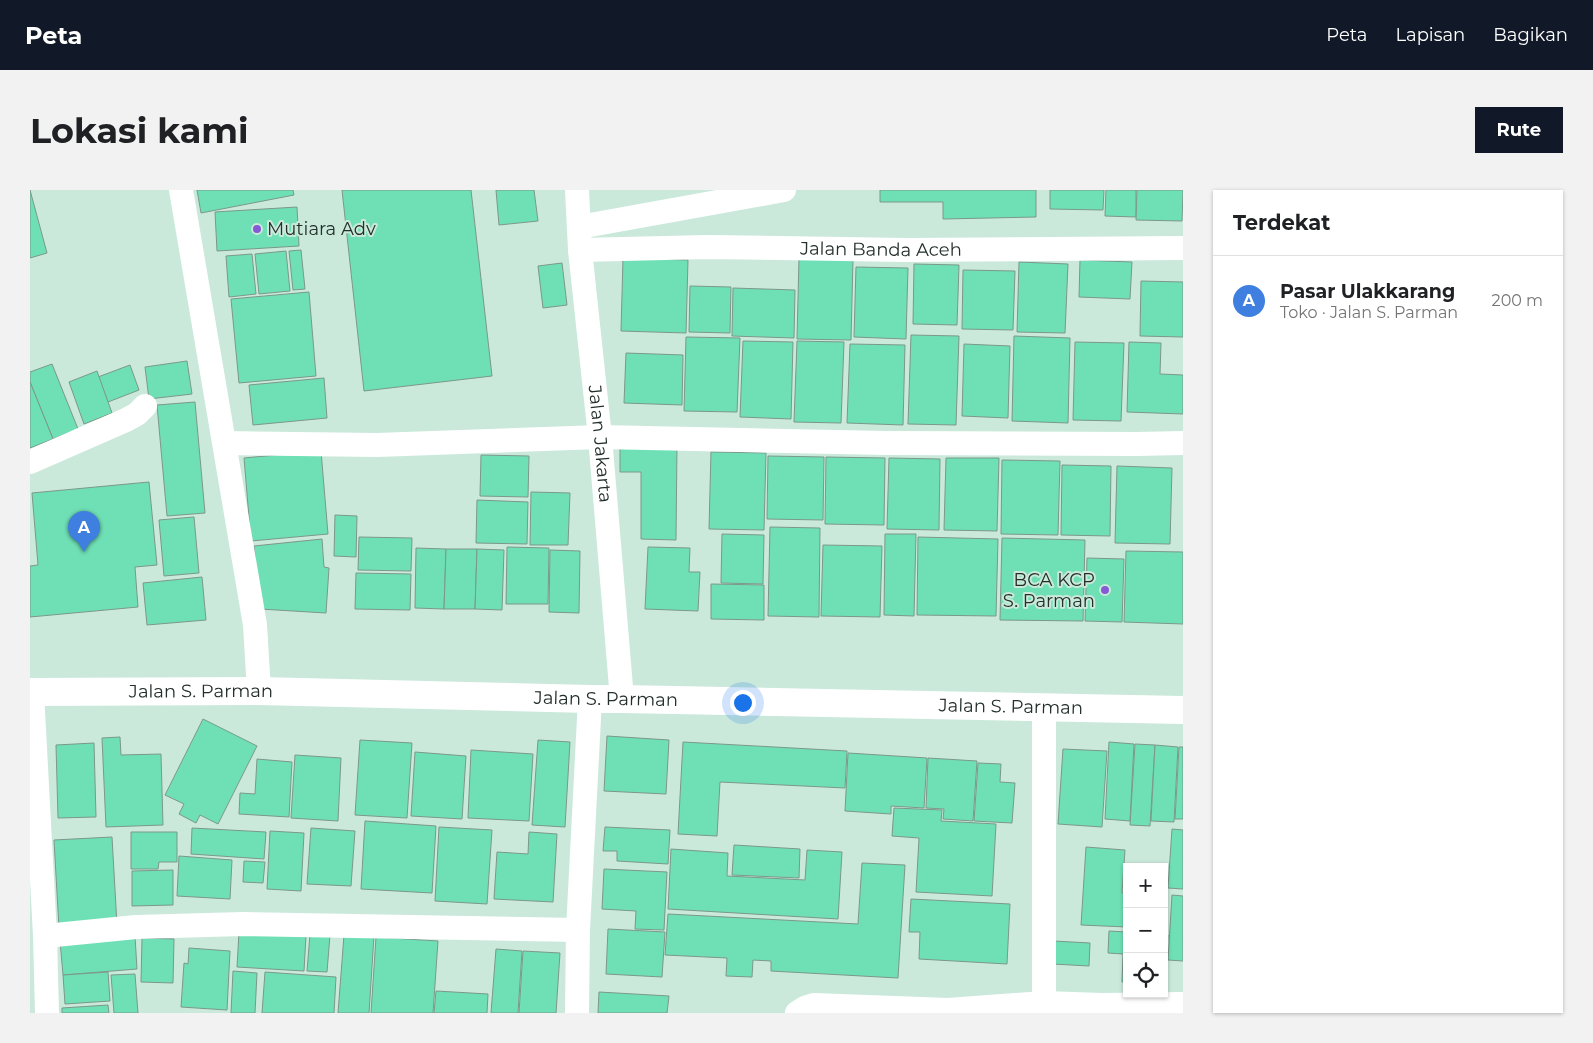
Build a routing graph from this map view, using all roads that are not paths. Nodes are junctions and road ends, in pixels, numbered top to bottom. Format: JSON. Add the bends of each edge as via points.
{"nodes":[{"id":1,"x":181,"y":190,"type":"edge"},
{"id":2,"x":577,"y":190,"type":"edge"},
{"id":3,"x":784,"y":190,"type":"edge"},
{"id":4,"x":580,"y":239,"type":"junction"},
{"id":5,"x":1183,"y":248,"type":"edge"},
{"id":6,"x":145,"y":406,"type":"dead end"},
{"id":7,"x":600,"y":437,"type":"junction"},
{"id":8,"x":225,"y":443,"type":"junction"},
{"id":9,"x":1183,"y":443,"type":"edge"},
{"id":10,"x":30,"y":462,"type":"edge"},
{"id":11,"x":31,"y":691,"type":"edge"},
{"id":12,"x":259,"y":691,"type":"junction"},
{"id":13,"x":590,"y":699,"type":"junction"},
{"id":14,"x":622,"y":699,"type":"junction"},
{"id":15,"x":1044,"y":706,"type":"junction"},
{"id":16,"x":1183,"y":710,"type":"edge"},
{"id":17,"x":37,"y":912,"type":"edge"},
{"id":18,"x":578,"y":930,"type":"junction"},
{"id":19,"x":45,"y":936,"type":"junction"},
{"id":20,"x":1044,"y":1003,"type":"junction"},
{"id":21,"x":1183,"y":1004,"type":"edge"},
{"id":22,"x":1101,"y":1009,"type":"edge"},
{"id":23,"x":948,"y":1012,"type":"edge"},
{"id":24,"x":47,"y":1013,"type":"edge"},
{"id":25,"x":577,"y":1013,"type":"edge"},
{"id":26,"x":797,"y":1013,"type":"edge"}],
"edges":[{"from":1,"to":8,"type":"street"},
{"from":2,"to":4,"type":"street","name":"Jalan Jakarta"},
{"from":3,"to":4,"type":"street"},
{"from":4,"to":5,"type":"street","name":"Jalan Banda Aceh","via":[[706,247],[906,250]]},
{"from":4,"to":7,"type":"street","name":"Jalan Jakarta"},
{"from":6,"to":10,"type":"street","via":[[126,420]]},
{"from":7,"to":8,"type":"street","via":[[377,445]]},
{"from":7,"to":9,"type":"street","via":[[886,443]]},
{"from":7,"to":14,"type":"street","name":"Jalan Jakarta"},
{"from":8,"to":12,"type":"street","via":[[255,625]]},
{"from":11,"to":12,"type":"main road","name":"Jalan S. Parman"},
{"from":11,"to":17,"type":"street"},
{"from":12,"to":13,"type":"main road","name":"Jalan S. Parman"},
{"from":13,"to":14,"type":"main road","name":"Jalan S. Parman"},
{"from":13,"to":18,"type":"street"},
{"from":14,"to":15,"type":"main road","name":"Jalan S. Parman"},
{"from":15,"to":16,"type":"main road","name":"Jalan S. Parman"},
{"from":15,"to":20,"type":"street"},
{"from":17,"to":19,"type":"street"},
{"from":18,"to":19,"type":"street","via":[[243,924],[136,927]]},
{"from":18,"to":25,"type":"street"},
{"from":19,"to":24,"type":"street"},
{"from":20,"to":22,"type":"street"},
{"from":20,"to":23,"type":"street"},
{"from":21,"to":22,"type":"street"},
{"from":23,"to":26,"type":"street","via":[[814,1005]]}]}
